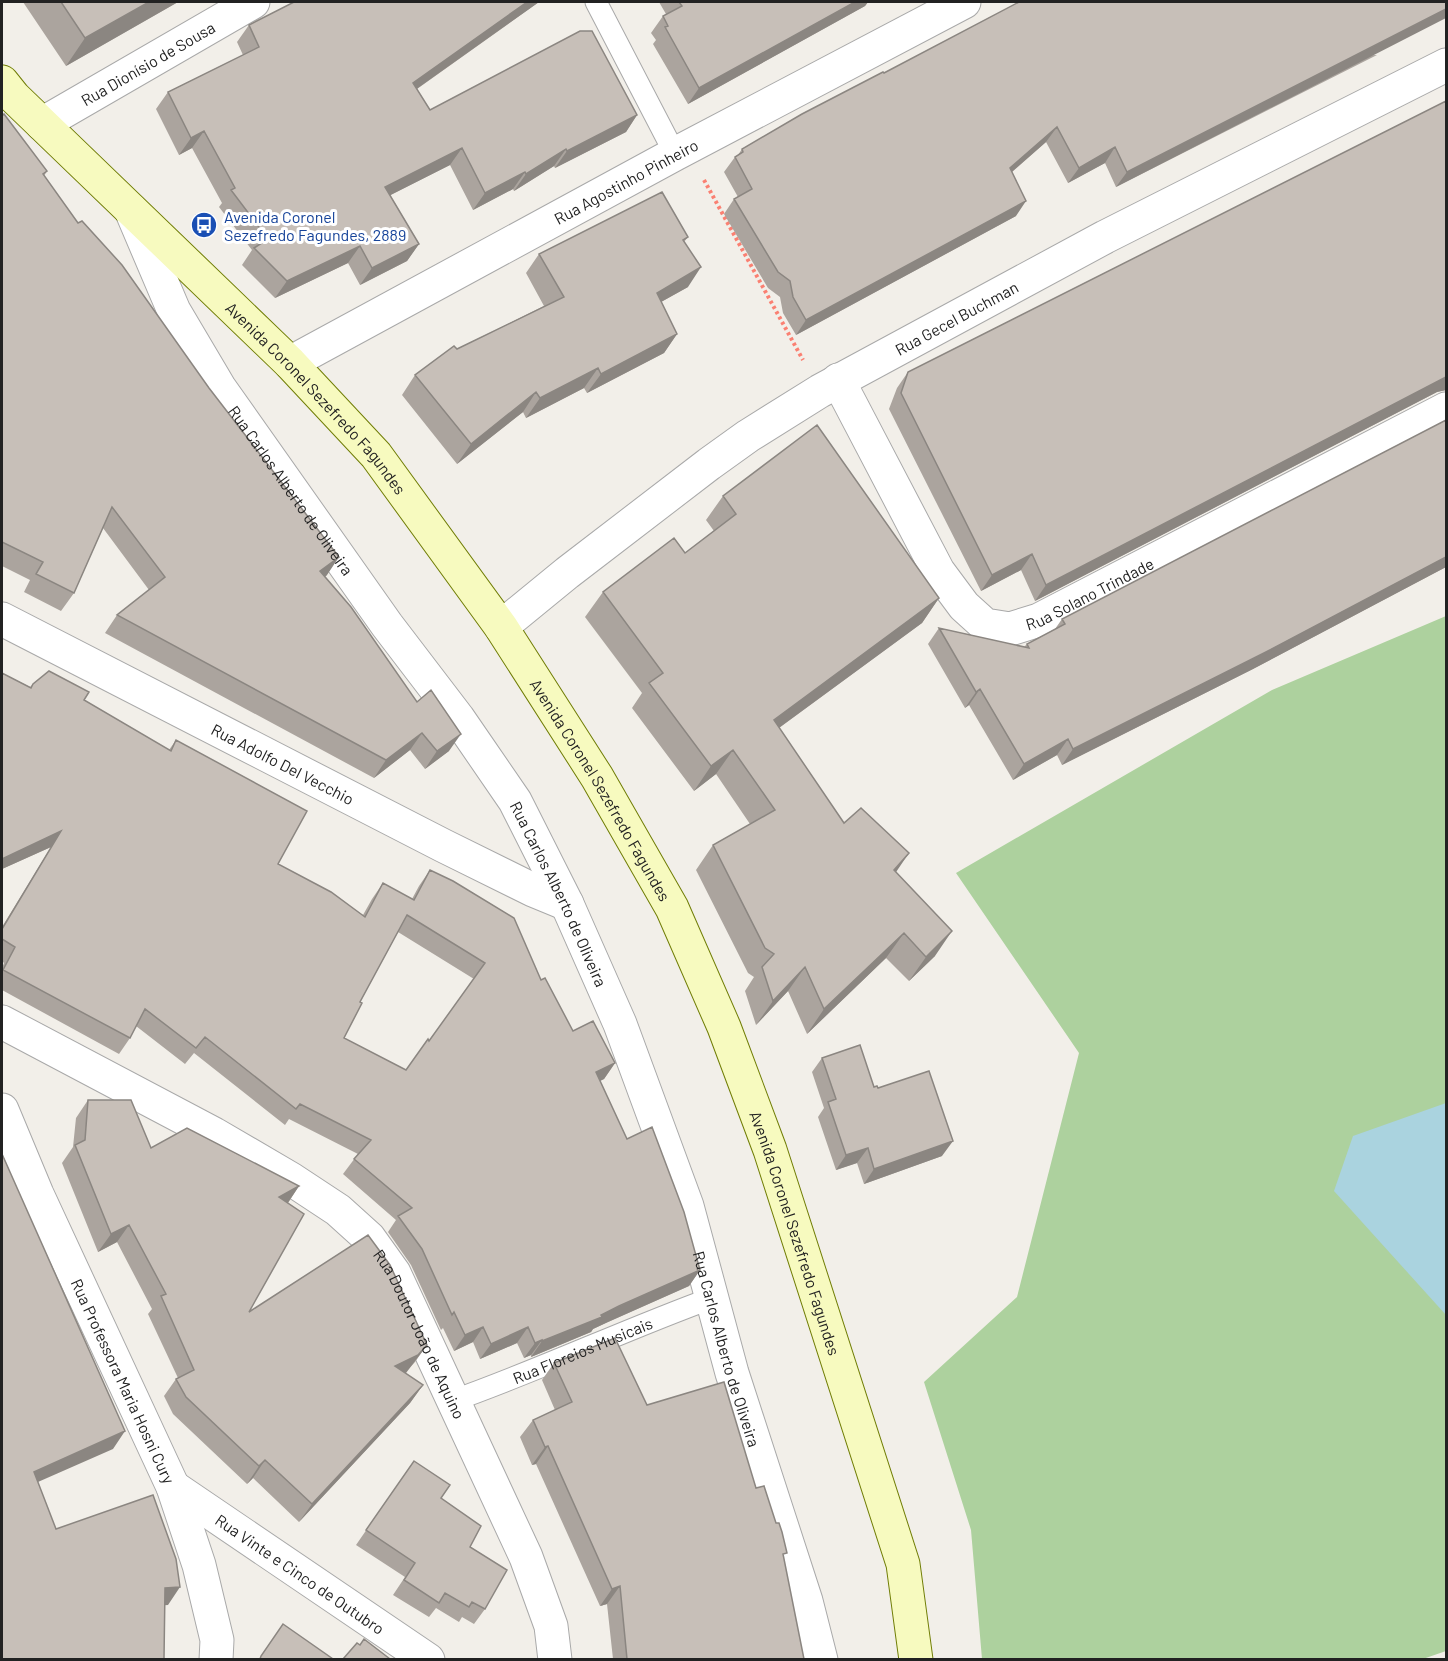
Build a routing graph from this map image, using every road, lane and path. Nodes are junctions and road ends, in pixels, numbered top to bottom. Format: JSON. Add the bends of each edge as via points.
{"nodes":[{"id":1,"x":254,"y":2,"type":"edge"},
{"id":2,"x":596,"y":2,"type":"edge"},
{"id":3,"x":964,"y":2,"type":"edge"},
{"id":4,"x":1446,"y":65,"type":"edge"},
{"id":5,"x":2,"y":82,"type":"edge"},
{"id":6,"x":42,"y":124,"type":"junction"},
{"id":7,"x":681,"y":151,"type":"junction"},
{"id":8,"x":131,"y":210,"type":"junction"},
{"id":9,"x":290,"y":363,"type":"junction"},
{"id":10,"x":829,"y":386,"type":"junction"},
{"id":11,"x":1446,"y":409,"type":"edge"},
{"id":12,"x":2,"y":619,"type":"edge"},
{"id":13,"x":501,"y":627,"type":"junction"},
{"id":14,"x":567,"y":904,"type":"junction"},
{"id":15,"x":2,"y":1022,"type":"edge"},
{"id":16,"x":2,"y":1110,"type":"edge"},
{"id":17,"x":712,"y":1298,"type":"junction"},
{"id":18,"x":452,"y":1401,"type":"junction"},
{"id":19,"x":173,"y":1487,"type":"junction"},
{"id":20,"x":216,"y":1659,"type":"edge"},
{"id":21,"x":428,"y":1659,"type":"edge"},
{"id":22,"x":555,"y":1659,"type":"edge"},
{"id":23,"x":821,"y":1659,"type":"edge"},
{"id":24,"x":916,"y":1659,"type":"edge"}],
"edges":[{"from":1,"to":6,"type":"street","name":"Rua Dionísio de Sousa"},
{"from":2,"to":7,"type":"lane"},
{"from":3,"to":7,"type":"street","name":"Rua Agostinho Pinheiro"},
{"from":4,"to":10,"type":"street","name":"Rua Gecel Buchman","via":[[1105,237]]},
{"from":5,"to":6,"type":"main road","name":"Avenida Coronel Sezefredo Fagundes"},
{"from":6,"to":8,"type":"main road","name":"Avenida Coronel Sezefredo Fagundes"},
{"from":7,"to":9,"type":"street","name":"Rua Agostinho Pinheiro"},
{"from":7,"to":10,"type":"path"},
{"from":8,"to":9,"type":"main road","name":"Avenida Coronel Sezefredo Fagundes"},
{"from":8,"to":14,"type":"street","name":"Rua Carlos Alberto de Oliveira","via":[[174,311],[219,387],[515,801]]},
{"from":9,"to":13,"type":"main road","name":"Avenida Coronel Sezefredo Fagundes","via":[[376,455]]},
{"from":10,"to":11,"type":"street","name":"Rua Solano Trindade","via":[[938,571],[964,606],[985,625],[1010,629],[1039,620]]},
{"from":10,"to":13,"type":"street","name":"Rua Gecel Buchman","via":[[748,436]]},
{"from":12,"to":14,"type":"street","name":"Rua Adolfo Del Vecchio","via":[[444,846]]},
{"from":13,"to":24,"type":"main road","name":"Avenida Coronel Sezefredo Fagundes","via":[[597,777],[672,908],[724,1027],[770,1149],[903,1564]]},
{"from":14,"to":17,"type":"street","name":"Rua Carlos Alberto de Oliveira","via":[[620,1024],[684,1195]]},
{"from":15,"to":18,"type":"street","name":"Rua Doutor João de Aquino","via":[[214,1134],[338,1210],[369,1238],[394,1273]]},
{"from":16,"to":19,"type":"street","name":"Rua Professora Maria Hosni Cury"},
{"from":17,"to":18,"type":"lane","name":"Rua Floreios Musicais"},
{"from":17,"to":23,"type":"street","name":"Rua Carlos Alberto de Oliveira"},
{"from":18,"to":22,"type":"street","name":"Rua Doutor João de Aquino","via":[[526,1557],[551,1626]]},
{"from":19,"to":20,"type":"street","name":"Rua Professora Maria Hosni Cury","via":[[199,1564],[217,1640]]},
{"from":19,"to":21,"type":"street","name":"Rua Vinte e Cinco de Outubro"}]}
